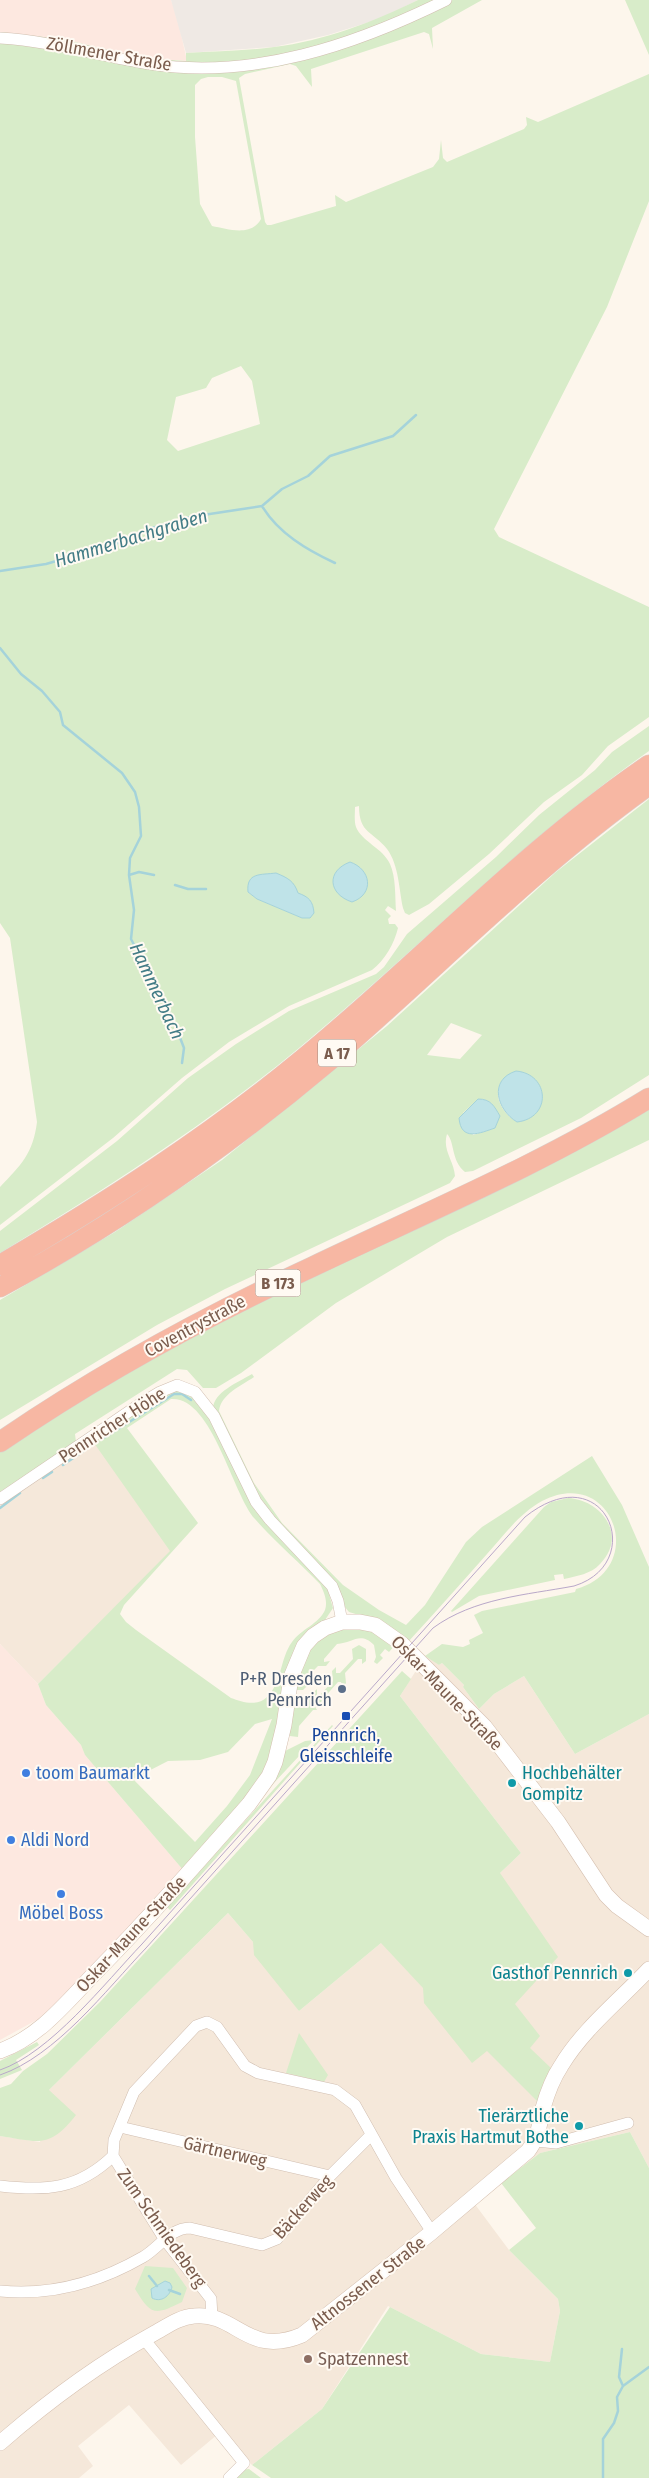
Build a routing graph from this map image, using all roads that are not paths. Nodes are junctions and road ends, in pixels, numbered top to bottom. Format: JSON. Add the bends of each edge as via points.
{"nodes":[{"id":1,"x":446,"y":0,"type":"edge"},
{"id":2,"x":0,"y":38,"type":"edge"},
{"id":3,"x":649,"y":765,"type":"edge"},
{"id":4,"x":649,"y":785,"type":"edge"},
{"id":5,"x":649,"y":1083,"type":"edge"},
{"id":6,"x":649,"y":1098,"type":"edge"},
{"id":7,"x":0,"y":1265,"type":"edge"},
{"id":8,"x":0,"y":1287,"type":"edge"},
{"id":9,"x":0,"y":1427,"type":"edge"},
{"id":10,"x":0,"y":1442,"type":"edge"},
{"id":11,"x":0,"y":1498,"type":"edge"},
{"id":12,"x":342,"y":1622,"type":"junction"},
{"id":13,"x":649,"y":1929,"type":"edge"},
{"id":14,"x":649,"y":1969,"type":"edge"},
{"id":15,"x":0,"y":2051,"type":"edge"},
{"id":16,"x":628,"y":2123,"type":"dead end"},
{"id":17,"x":120,"y":2127,"type":"junction"},
{"id":18,"x":371,"y":2135,"type":"junction"},
{"id":19,"x":536,"y":2141,"type":"junction"},
{"id":20,"x":112,"y":2156,"type":"junction"},
{"id":21,"x":330,"y":2176,"type":"junction"},
{"id":22,"x":0,"y":2186,"type":"edge"},
{"id":23,"x":432,"y":2232,"type":"junction"},
{"id":24,"x":165,"y":2240,"type":"junction"},
{"id":25,"x":0,"y":2291,"type":"edge"},
{"id":26,"x":212,"y":2318,"type":"junction"},
{"id":27,"x":144,"y":2338,"type":"junction"},
{"id":28,"x":0,"y":2443,"type":"edge"},
{"id":29,"x":228,"y":2478,"type":"edge"}],
"edges":[{"from":1,"to":2,"type":"street","name":"Zöllmener Straße","via":[[370,34],[291,58],[250,65],[191,68],[150,64],[56,44]]},
{"from":3,"to":7,"type":"highway","number":"A 17","via":[[552,840],[367,1004],[266,1088],[123,1191]]},
{"from":4,"to":8,"type":"highway","number":"A 17","via":[[569,847],[388,1009],[265,1112],[128,1210]]},
{"from":5,"to":9,"type":"highway","number":"B 173","via":[[582,1123],[492,1169],[228,1293],[71,1381]]},
{"from":6,"to":10,"type":"highway","name":"Coventrystraße","number":"B 173","via":[[560,1149],[166,1340]]},
{"from":11,"to":12,"type":"street","name":"Pennricher Höhe","via":[[140,1404],[177,1385],[195,1392],[214,1416],[256,1502],[332,1586]]},
{"from":12,"to":13,"type":"street","name":"Oskar-Maune-Straße","via":[[375,1626],[414,1655],[485,1727],[558,1822],[606,1895]]},
{"from":12,"to":15,"type":"street","name":"Oskar-Maune-Straße","via":[[313,1636],[296,1660],[275,1762],[249,1804],[43,2026],[18,2044]]},
{"from":14,"to":19,"type":"street","name":"Altnossener Straße","via":[[586,2033],[560,2066],[547,2097]]},
{"from":16,"to":19,"type":"street","via":[[556,2143]]},
{"from":17,"to":18,"type":"street","name":"Zum Schmiedeberg","via":[[125,2109],[141,2084],[196,2026],[207,2022],[218,2027],[245,2066],[258,2074],[335,2090],[356,2105]]},
{"from":17,"to":20,"type":"street","name":"Zum Schmiedeberg"},
{"from":17,"to":21,"type":"street","name":"Gärtnerweg"},
{"from":18,"to":21,"type":"street","name":"Bäckerweg"},
{"from":18,"to":23,"type":"street","name":"Zum Schmiedeberg"},
{"from":19,"to":23,"type":"street","name":"Altnossener Straße","via":[[519,2160]]},
{"from":20,"to":22,"type":"street","via":[[91,2173],[68,2185],[29,2189]]},
{"from":20,"to":24,"type":"street","name":"Zum Schmiedeberg"},
{"from":21,"to":24,"type":"street","name":"Bäckerweg","via":[[277,2239],[270,2243],[262,2245],[190,2228],[181,2228]]},
{"from":23,"to":26,"type":"street","name":"Altnossener Straße","via":[[302,2335],[286,2342],[261,2341]]},
{"from":24,"to":25,"type":"street","via":[[145,2256],[117,2271],[76,2287],[34,2292]]},
{"from":24,"to":26,"type":"street","name":"Zum Schmiedeberg","via":[[211,2299]]},
{"from":26,"to":27,"type":"street","name":"Altnossener Straße","via":[[195,2316],[177,2320]]},
{"from":27,"to":28,"type":"street","name":"Altnossener Straße","via":[[69,2388]]},
{"from":27,"to":29,"type":"street","via":[[244,2463]]}]}
